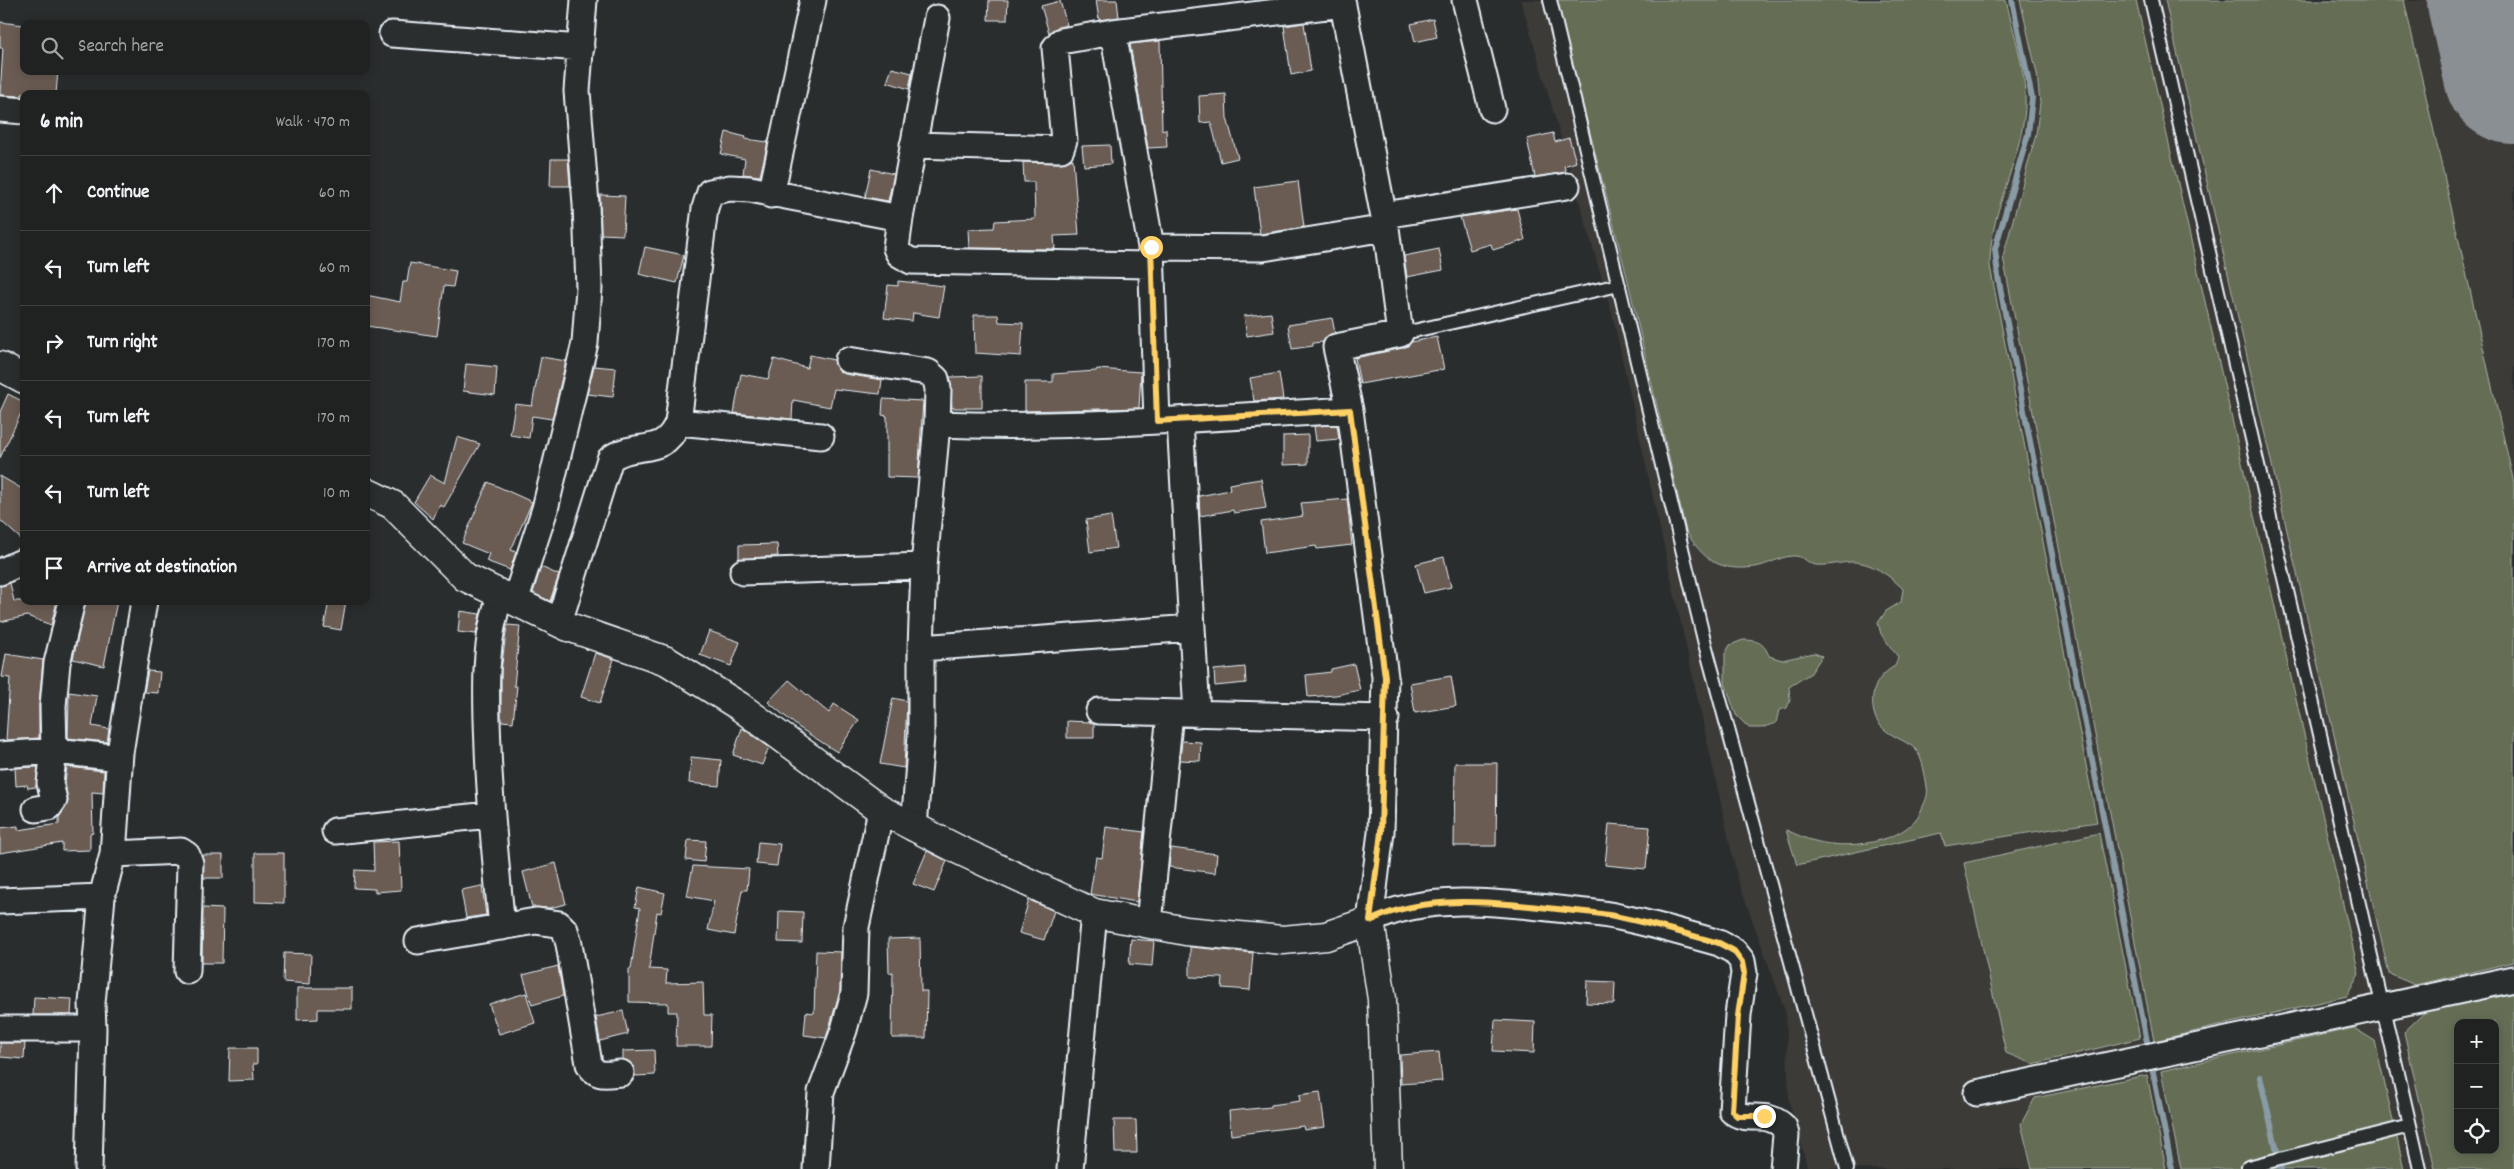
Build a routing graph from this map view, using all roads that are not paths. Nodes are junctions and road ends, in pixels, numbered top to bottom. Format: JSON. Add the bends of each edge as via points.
{"nodes":[{"id":1,"x":584,"y":0,"type":"edge"},
{"id":2,"x":813,"y":0,"type":"edge"},
{"id":3,"x":1465,"y":0,"type":"edge"},
{"id":4,"x":1550,"y":0,"type":"edge"},
{"id":5,"x":2151,"y":0,"type":"edge"},
{"id":6,"x":1343,"y":2,"type":"edge"},
{"id":7,"x":1225,"y":9,"type":"edge"},
{"id":8,"x":937,"y":18,"type":"dead end"},
{"id":9,"x":1113,"y":32,"type":"junction"},
{"id":10,"x":392,"y":34,"type":"dead end"},
{"id":11,"x":581,"y":48,"type":"junction"},
{"id":12,"x":0,"y":109,"type":"edge"},
{"id":13,"x":1492,"y":109,"type":"dead end"},
{"id":14,"x":20,"y":111,"type":"edge"},
{"id":15,"x":913,"y":145,"type":"junction"},
{"id":16,"x":1567,"y":186,"type":"dead end"},
{"id":17,"x":771,"y":195,"type":"junction"},
{"id":18,"x":900,"y":218,"type":"junction"},
{"id":19,"x":1385,"y":222,"type":"junction"},
{"id":20,"x":1151,"y":256,"type":"junction"},
{"id":21,"x":1619,"y":285,"type":"junction"},
{"id":22,"x":1400,"y":334,"type":"junction"},
{"id":23,"x":848,"y":360,"type":"dead end"},
{"id":24,"x":0,"y":366,"type":"edge"},
{"id":25,"x":20,"y":378,"type":"edge"},
{"id":26,"x":1350,"y":410,"type":"junction"},
{"id":27,"x":1169,"y":420,"type":"junction"},
{"id":28,"x":678,"y":422,"type":"junction"},
{"id":29,"x":937,"y":424,"type":"junction"},
{"id":30,"x":822,"y":436,"type":"dead end"},
{"id":31,"x":370,"y":494,"type":"edge"},
{"id":32,"x":20,"y":563,"type":"edge"},
{"id":33,"x":924,"y":566,"type":"junction"},
{"id":34,"x":0,"y":572,"type":"edge"},
{"id":35,"x":743,"y":572,"type":"dead end"},
{"id":36,"x":508,"y":598,"type":"junction"},
{"id":37,"x":71,"y":605,"type":"edge"},
{"id":38,"x":143,"y":605,"type":"edge"},
{"id":39,"x":559,"y":622,"type":"junction"},
{"id":40,"x":1192,"y":628,"type":"junction"},
{"id":41,"x":920,"y":648,"type":"junction"},
{"id":42,"x":1099,"y":711,"type":"dead end"},
{"id":43,"x":1170,"y":713,"type":"junction"},
{"id":44,"x":1197,"y":714,"type":"junction"},
{"id":45,"x":1386,"y":718,"type":"junction"},
{"id":46,"x":54,"y":751,"type":"junction"},
{"id":47,"x":120,"y":753,"type":"junction"},
{"id":48,"x":0,"y":755,"type":"edge"},
{"id":49,"x":36,"y":809,"type":"dead end"},
{"id":50,"x":881,"y":810,"type":"junction"},
{"id":51,"x":490,"y":815,"type":"junction"},
{"id":52,"x":914,"y":828,"type":"junction"},
{"id":53,"x":335,"y":831,"type":"dead end"},
{"id":54,"x":113,"y":854,"type":"junction"},
{"id":55,"x":102,"y":897,"type":"junction"},
{"id":56,"x":0,"y":901,"type":"edge"},
{"id":57,"x":1094,"y":913,"type":"junction"},
{"id":58,"x":1370,"y":921,"type":"junction"},
{"id":59,"x":1149,"y":923,"type":"junction"},
{"id":60,"x":502,"y":927,"type":"junction"},
{"id":61,"x":418,"y":941,"type":"dead end"},
{"id":62,"x":187,"y":971,"type":"dead end"},
{"id":63,"x":2514,"y":979,"type":"edge"},
{"id":64,"x":2382,"y":1006,"type":"junction"},
{"id":65,"x":0,"y":1029,"type":"edge"},
{"id":66,"x":93,"y":1030,"type":"junction"},
{"id":67,"x":621,"y":1073,"type":"dead end"},
{"id":68,"x":1977,"y":1093,"type":"dead end"},
{"id":69,"x":2410,"y":1126,"type":"junction"},
{"id":70,"x":2248,"y":1167,"type":"dead end"},
{"id":71,"x":89,"y":1169,"type":"edge"},
{"id":72,"x":816,"y":1169,"type":"edge"},
{"id":73,"x":1070,"y":1169,"type":"edge"},
{"id":74,"x":1388,"y":1169,"type":"edge"},
{"id":75,"x":1783,"y":1169,"type":"edge"},
{"id":76,"x":1847,"y":1169,"type":"edge"},
{"id":77,"x":2420,"y":1169,"type":"edge"}],
"edges":[{"from":1,"to":11,"type":"street"},
{"from":2,"to":17,"type":"street"},
{"from":3,"to":13,"type":"street"},
{"from":4,"to":21,"type":"lane"},
{"from":5,"to":64,"type":"lane"},
{"from":6,"to":7,"type":"street"},
{"from":6,"to":19,"type":"street"},
{"from":7,"to":9,"type":"street"},
{"from":8,"to":15,"type":"street"},
{"from":9,"to":15,"type":"street","via":[[1061,41],[1055,45],[1064,140],[1060,149]]},
{"from":9,"to":20,"type":"street"},
{"from":10,"to":11,"type":"street"},
{"from":11,"to":36,"type":"street","via":[[577,91],[589,288],[584,343],[545,509]]},
{"from":12,"to":14,"type":"street"},
{"from":15,"to":18,"type":"street"},
{"from":16,"to":19,"type":"street"},
{"from":17,"to":18,"type":"street"},
{"from":17,"to":28,"type":"street","via":[[730,188],[716,189],[708,196]]},
{"from":18,"to":20,"type":"street","via":[[896,248],[899,254],[911,261]]},
{"from":19,"to":20,"type":"street","via":[[1263,248]]},
{"from":19,"to":22,"type":"street"},
{"from":20,"to":27,"type":"street"},
{"from":21,"to":22,"type":"lane"},
{"from":21,"to":76,"type":"lane","via":[[1706,644]]},
{"from":22,"to":26,"type":"street","via":[[1336,347]]},
{"from":23,"to":29,"type":"street","via":[[928,372],[936,379],[938,389]]},
{"from":24,"to":25,"type":"street"},
{"from":26,"to":27,"type":"street"},
{"from":26,"to":45,"type":"street","via":[[1385,677]]},
{"from":27,"to":29,"type":"street","via":[[1057,426]]},
{"from":27,"to":40,"type":"street"},
{"from":28,"to":30,"type":"street"},
{"from":28,"to":39,"type":"street","via":[[664,443],[618,453],[610,459]]},
{"from":29,"to":33,"type":"street"},
{"from":31,"to":36,"type":"street","via":[[393,505],[464,577]]},
{"from":32,"to":34,"type":"street"},
{"from":33,"to":35,"type":"street"},
{"from":33,"to":41,"type":"street"},
{"from":36,"to":39,"type":"street"},
{"from":36,"to":51,"type":"street","via":[[493,616],[485,693]]},
{"from":37,"to":46,"type":"street","via":[[57,662],[53,706]]},
{"from":38,"to":47,"type":"street"},
{"from":39,"to":50,"type":"street","via":[[667,661],[739,706]]},
{"from":40,"to":41,"type":"street"},
{"from":40,"to":44,"type":"street"},
{"from":41,"to":52,"type":"street","via":[[920,736]]},
{"from":42,"to":43,"type":"street"},
{"from":43,"to":44,"type":"street"},
{"from":43,"to":59,"type":"street"},
{"from":44,"to":45,"type":"street"},
{"from":45,"to":58,"type":"street","via":[[1381,832]]},
{"from":46,"to":47,"type":"street","via":[[112,758]]},
{"from":46,"to":48,"type":"street"},
{"from":46,"to":49,"type":"street","via":[[50,782],[54,800],[49,807]]},
{"from":47,"to":54,"type":"street"},
{"from":50,"to":52,"type":"street"},
{"from":50,"to":72,"type":"street","via":[[856,927],[854,993],[844,1030],[820,1092]]},
{"from":51,"to":53,"type":"street"},
{"from":51,"to":60,"type":"street"},
{"from":52,"to":57,"type":"street"},
{"from":54,"to":55,"type":"street"},
{"from":54,"to":62,"type":"street","via":[[181,851],[187,855],[190,863]]},
{"from":55,"to":56,"type":"street"},
{"from":55,"to":66,"type":"street","via":[[92,1003]]},
{"from":57,"to":59,"type":"street"},
{"from":57,"to":73,"type":"street"},
{"from":58,"to":59,"type":"street","via":[[1326,936],[1284,940],[1186,931]]},
{"from":58,"to":74,"type":"street","via":[[1382,1000]]},
{"from":58,"to":75,"type":"street","via":[[1410,907],[1439,903],[1524,905],[1618,917],[1719,943],[1734,951],[1742,962],[1744,973],[1732,1111],[1737,1116],[1764,1116],[1784,1127]]},
{"from":60,"to":61,"type":"street"},
{"from":60,"to":67,"type":"street","via":[[536,921],[559,924],[565,930],[589,1064],[602,1075]]},
{"from":63,"to":64,"type":"street"},
{"from":64,"to":68,"type":"street"},
{"from":64,"to":69,"type":"lane"},
{"from":65,"to":66,"type":"street"},
{"from":66,"to":71,"type":"street"},
{"from":69,"to":70,"type":"lane"},
{"from":69,"to":77,"type":"lane"}]}
